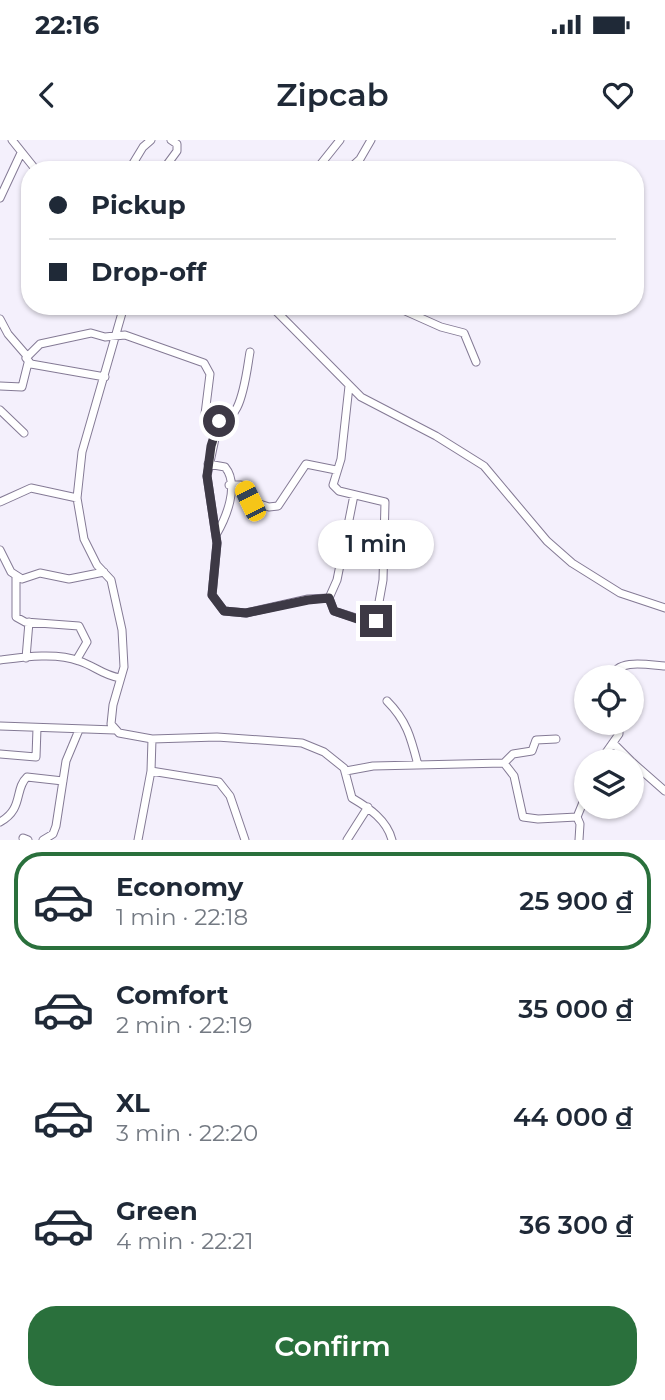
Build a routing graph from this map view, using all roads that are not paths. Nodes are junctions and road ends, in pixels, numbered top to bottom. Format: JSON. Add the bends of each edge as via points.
{"nodes":[{"id":1,"x":12,"y":140,"type":"edge"},
{"id":2,"x":151,"y":140,"type":"edge"},
{"id":3,"x":171,"y":140,"type":"edge"},
{"id":4,"x":340,"y":140,"type":"edge"},
{"id":5,"x":371,"y":140,"type":"edge"},
{"id":6,"x":21,"y":153,"type":"junction"},
{"id":7,"x":28,"y":161,"type":"edge"},
{"id":8,"x":135,"y":161,"type":"edge"},
{"id":9,"x":170,"y":161,"type":"edge"},
{"id":10,"x":323,"y":161,"type":"edge"},
{"id":11,"x":358,"y":161,"type":"edge"},
{"id":12,"x":0,"y":198,"type":"edge"},
{"id":13,"x":122,"y":315,"type":"edge"},
{"id":14,"x":280,"y":315,"type":"edge"},
{"id":15,"x":414,"y":315,"type":"edge"},
{"id":16,"x":0,"y":319,"type":"edge"},
{"id":17,"x":118,"y":334,"type":"junction"},
{"id":18,"x":250,"y":352,"type":"dead end"},
{"id":19,"x":28,"y":359,"type":"junction"},
{"id":20,"x":476,"y":362,"type":"dead end"},
{"id":21,"x":105,"y":377,"type":"junction"},
{"id":22,"x":0,"y":386,"type":"edge"},
{"id":23,"x":349,"y":386,"type":"junction"},
{"id":24,"x":0,"y":410,"type":"edge"},
{"id":25,"x":219,"y":421,"type":"junction"},
{"id":26,"x":24,"y":433,"type":"dead end"},
{"id":27,"x":208,"y":464,"type":"junction"},
{"id":28,"x":336,"y":470,"type":"junction"},
{"id":29,"x":229,"y":485,"type":"junction"},
{"id":30,"x":354,"y":495,"type":"junction"},
{"id":31,"x":77,"y":498,"type":"junction"},
{"id":32,"x":0,"y":502,"type":"edge"},
{"id":33,"x":216,"y":535,"type":"junction"},
{"id":34,"x":0,"y":550,"type":"edge"},
{"id":35,"x":104,"y":572,"type":"junction"},
{"id":36,"x":16,"y":577,"type":"junction"},
{"id":37,"x":329,"y":598,"type":"junction"},
{"id":38,"x":665,"y":608,"type":"edge"},
{"id":39,"x":29,"y":622,"type":"junction"},
{"id":40,"x":26,"y":658,"type":"junction"},
{"id":41,"x":77,"y":659,"type":"junction"},
{"id":42,"x":0,"y":660,"type":"edge"},
{"id":43,"x":644,"y":666,"type":"edge"},
{"id":44,"x":665,"y":666,"type":"edge"},
{"id":45,"x":120,"y":678,"type":"junction"},
{"id":46,"x":387,"y":701,"type":"dead end"},
{"id":47,"x":0,"y":726,"type":"edge"},
{"id":48,"x":37,"y":728,"type":"junction"},
{"id":49,"x":79,"y":730,"type":"junction"},
{"id":50,"x":115,"y":730,"type":"junction"},
{"id":51,"x":618,"y":735,"type":"edge"},
{"id":52,"x":152,"y":739,"type":"junction"},
{"id":53,"x":556,"y":739,"type":"dead end"},
{"id":54,"x":613,"y":743,"type":"junction"},
{"id":55,"x":609,"y":749,"type":"edge"},
{"id":56,"x":619,"y":749,"type":"edge"},
{"id":57,"x":0,"y":754,"type":"edge"},
{"id":58,"x":504,"y":763,"type":"junction"},
{"id":59,"x":418,"y":765,"type":"junction"},
{"id":60,"x":151,"y":771,"type":"junction"},
{"id":61,"x":346,"y":771,"type":"junction"},
{"id":62,"x":644,"y":773,"type":"edge"},
{"id":63,"x":63,"y":781,"type":"junction"},
{"id":64,"x":665,"y":792,"type":"edge"},
{"id":65,"x":368,"y":807,"type":"junction"},
{"id":66,"x":574,"y":817,"type":"edge"},
{"id":67,"x":577,"y":819,"type":"edge"},
{"id":68,"x":0,"y":822,"type":"edge"},
{"id":69,"x":43,"y":840,"type":"edge"},
{"id":70,"x":138,"y":840,"type":"edge"},
{"id":71,"x":245,"y":840,"type":"edge"},
{"id":72,"x":347,"y":840,"type":"edge"},
{"id":73,"x":391,"y":840,"type":"edge"},
{"id":74,"x":579,"y":840,"type":"edge"}],
"edges":[{"from":1,"to":6,"type":"street"},
{"from":2,"to":8,"type":"street"},
{"from":3,"to":9,"type":"street","via":[[177,151]]},
{"from":4,"to":10,"type":"street"},
{"from":5,"to":11,"type":"street"},
{"from":6,"to":7,"type":"street"},
{"from":6,"to":12,"type":"street"},
{"from":13,"to":17,"type":"street"},
{"from":14,"to":23,"type":"street"},
{"from":15,"to":20,"type":"street","via":[[464,333]]},
{"from":16,"to":19,"type":"street"},
{"from":17,"to":19,"type":"street","via":[[91,333],[49,341]]},
{"from":17,"to":21,"type":"street"},
{"from":17,"to":25,"type":"street","via":[[204,363],[210,374],[205,414]]},
{"from":18,"to":25,"type":"street","via":[[237,410]]},
{"from":19,"to":21,"type":"street"},
{"from":19,"to":22,"type":"street","via":[[22,387]]},
{"from":21,"to":31,"type":"street","via":[[82,453]]},
{"from":23,"to":28,"type":"street"},
{"from":23,"to":38,"type":"street","via":[[379,409],[484,466],[547,541],[572,563],[620,593]]},
{"from":24,"to":26,"type":"street"},
{"from":25,"to":27,"type":"street"},
{"from":27,"to":29,"type":"street","via":[[225,467]]},
{"from":27,"to":33,"type":"street"},
{"from":28,"to":29,"type":"street","via":[[306,464],[278,506],[254,504],[241,485]]},
{"from":28,"to":30,"type":"street","via":[[335,489]]},
{"from":29,"to":33,"type":"street","via":[[231,504]]},
{"from":30,"to":37,"type":"street","via":[[337,580]]},
{"from":30,"to":37,"type":"street","via":[[382,500],[386,507],[383,580],[374,624],[334,611]]},
{"from":31,"to":32,"type":"street","via":[[31,488]]},
{"from":31,"to":35,"type":"street","via":[[84,539]]},
{"from":33,"to":37,"type":"street","via":[[212,595],[224,611],[246,613]]},
{"from":34,"to":36,"type":"street"},
{"from":35,"to":36,"type":"street","via":[[69,579],[45,573]]},
{"from":35,"to":45,"type":"street","via":[[114,585],[122,631]]},
{"from":36,"to":39,"type":"street","via":[[16,617]]},
{"from":39,"to":40,"type":"street"},
{"from":39,"to":41,"type":"street","via":[[79,626],[87,642]]},
{"from":40,"to":41,"type":"street"},
{"from":40,"to":42,"type":"street"},
{"from":41,"to":45,"type":"street","via":[[101,674]]},
{"from":43,"to":44,"type":"street"},
{"from":45,"to":50,"type":"street","via":[[110,717]]},
{"from":46,"to":59,"type":"street","via":[[409,729]]},
{"from":47,"to":48,"type":"street"},
{"from":48,"to":49,"type":"street"},
{"from":48,"to":57,"type":"street","via":[[36,757]]},
{"from":49,"to":50,"type":"street"},
{"from":49,"to":63,"type":"street"},
{"from":50,"to":52,"type":"street"},
{"from":51,"to":54,"type":"street"},
{"from":52,"to":60,"type":"street"},
{"from":52,"to":61,"type":"street","via":[[217,737],[302,743],[324,751]]},
{"from":53,"to":58,"type":"street","via":[[536,740],[532,751],[513,754]]},
{"from":54,"to":55,"type":"street"},
{"from":54,"to":56,"type":"street"},
{"from":58,"to":59,"type":"street"},
{"from":58,"to":66,"type":"street","via":[[514,776],[523,817]]},
{"from":59,"to":61,"type":"street"},
{"from":60,"to":70,"type":"street"},
{"from":60,"to":71,"type":"street","via":[[219,782],[230,796]]},
{"from":61,"to":65,"type":"street","via":[[352,798]]},
{"from":62,"to":64,"type":"street"},
{"from":63,"to":68,"type":"street","via":[[27,777],[18,806]]},
{"from":63,"to":69,"type":"street","via":[[56,826]]},
{"from":65,"to":72,"type":"street"},
{"from":65,"to":73,"type":"street","via":[[385,824]]},
{"from":67,"to":74,"type":"street"}]}
